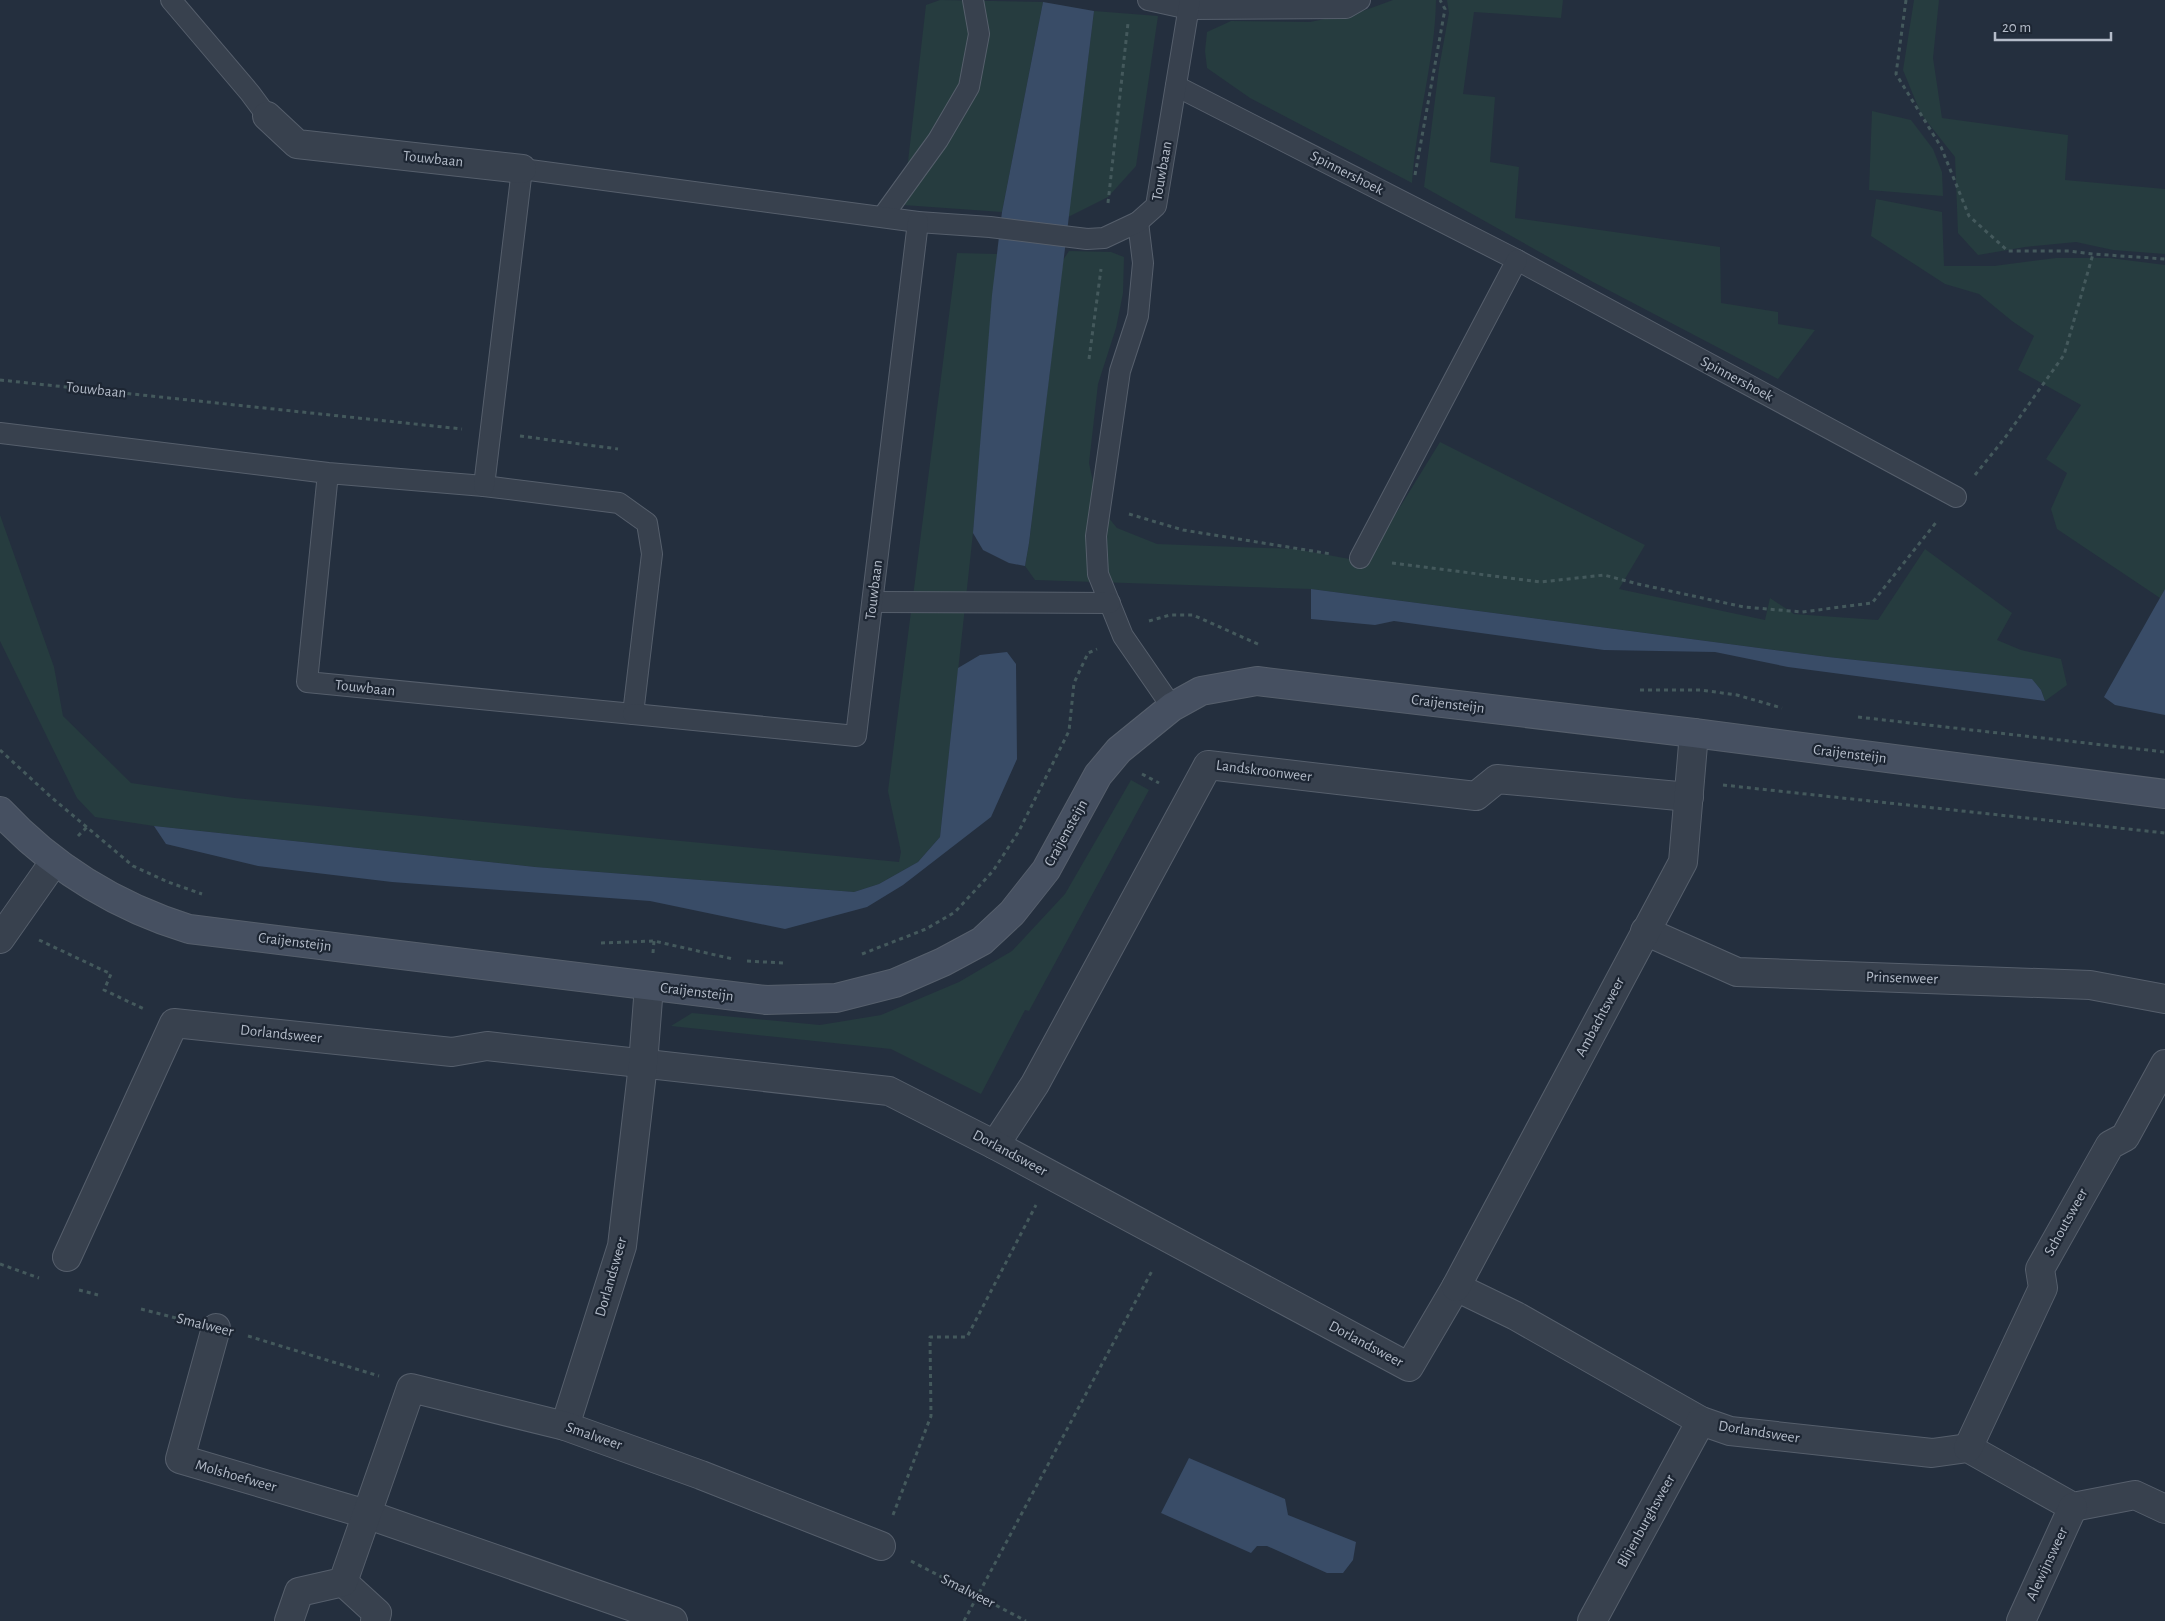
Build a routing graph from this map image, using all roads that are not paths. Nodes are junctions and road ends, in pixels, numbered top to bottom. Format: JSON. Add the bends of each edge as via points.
{"nodes":[{"id":1,"x":171,"y":0,"type":"edge"},
{"id":2,"x":973,"y":0,"type":"edge"},
{"id":3,"x":1148,"y":0,"type":"edge"},
{"id":4,"x":1360,"y":0,"type":"edge"},
{"id":5,"x":1189,"y":5,"type":"edge"},
{"id":6,"x":1176,"y":86,"type":"junction"},
{"id":7,"x":267,"y":116,"type":"joint"},
{"id":8,"x":522,"y":169,"type":"junction"},
{"id":9,"x":883,"y":216,"type":"junction"},
{"id":10,"x":918,"y":222,"type":"junction"},
{"id":11,"x":1138,"y":222,"type":"junction"},
{"id":12,"x":1517,"y":260,"type":"junction"},
{"id":13,"x":0,"y":433,"type":"edge"},
{"id":14,"x":328,"y":473,"type":"junction"},
{"id":15,"x":484,"y":486,"type":"junction"},
{"id":16,"x":1956,"y":497,"type":"road end"},
{"id":17,"x":1360,"y":558,"type":"road end"},
{"id":18,"x":873,"y":602,"type":"junction"},
{"id":19,"x":1110,"y":603,"type":"junction"},
{"id":20,"x":1172,"y":707,"type":"junction"},
{"id":21,"x":633,"y":714,"type":"junction"},
{"id":22,"x":1694,"y":733,"type":"junction"},
{"id":23,"x":1689,"y":789,"type":"junction"},
{"id":24,"x":2165,"y":794,"type":"edge"},
{"id":25,"x":0,"y":811,"type":"edge"},
{"id":26,"x":54,"y":862,"type":"junction"},
{"id":27,"x":5,"y":930,"type":"edge"},
{"id":28,"x":1646,"y":931,"type":"junction"},
{"id":29,"x":649,"y":986,"type":"junction"},
{"id":30,"x":2165,"y":999,"type":"edge"},
{"id":31,"x":643,"y":1064,"type":"junction"},
{"id":32,"x":2165,"y":1064,"type":"edge"},
{"id":33,"x":995,"y":1145,"type":"junction"},
{"id":34,"x":67,"y":1257,"type":"dead end"},
{"id":35,"x":1456,"y":1287,"type":"junction"},
{"id":36,"x":216,"y":1328,"type":"road end"},
{"id":37,"x":1701,"y":1421,"type":"junction"},
{"id":38,"x":565,"y":1426,"type":"junction"},
{"id":39,"x":1968,"y":1448,"type":"junction"},
{"id":40,"x":2073,"y":1507,"type":"junction"},
{"id":41,"x":2165,"y":1509,"type":"edge"},
{"id":42,"x":366,"y":1514,"type":"junction"},
{"id":43,"x":881,"y":1546,"type":"road end"},
{"id":44,"x":343,"y":1582,"type":"junction"},
{"id":45,"x":289,"y":1621,"type":"edge"},
{"id":46,"x":375,"y":1621,"type":"edge"},
{"id":47,"x":673,"y":1621,"type":"edge"},
{"id":48,"x":1592,"y":1621,"type":"edge"},
{"id":49,"x":2021,"y":1621,"type":"edge"}],
"edges":[{"from":1,"to":7,"type":"lane","name":"Touwbaan"},
{"from":2,"to":9,"type":"lane","via":[[979,34],[969,87],[938,140]]},
{"from":3,"to":5,"type":"lane"},
{"from":4,"to":5,"type":"lane","via":[[1346,8]]},
{"from":5,"to":6,"type":"lane","name":"Touwbaan"},
{"from":6,"to":11,"type":"lane","name":"Touwbaan","via":[[1156,206]]},
{"from":6,"to":12,"type":"lane","name":"Spinnershoek"},
{"from":7,"to":8,"type":"street","name":"Touwbaan","via":[[297,144]]},
{"from":8,"to":9,"type":"lane","name":"Touwbaan"},
{"from":8,"to":15,"type":"lane"},
{"from":9,"to":10,"type":"lane","name":"Touwbaan"},
{"from":10,"to":11,"type":"lane","name":"Touwbaan","via":[[1096,238]]},
{"from":10,"to":18,"type":"lane","name":"Touwbaan"},
{"from":11,"to":19,"type":"lane","via":[[1143,264],[1138,316],[1120,371],[1096,536],[1098,574]]},
{"from":12,"to":16,"type":"lane","name":"Spinnershoek"},
{"from":12,"to":17,"type":"lane"},
{"from":13,"to":14,"type":"lane"},
{"from":14,"to":15,"type":"lane"},
{"from":14,"to":21,"type":"lane","name":"Touwbaan","via":[[307,682]]},
{"from":15,"to":21,"type":"lane","via":[[619,503],[647,523],[652,554]]},
{"from":18,"to":19,"type":"lane"},
{"from":18,"to":21,"type":"lane","name":"Touwbaan","via":[[856,736]]},
{"from":19,"to":20,"type":"lane","via":[[1123,636]]},
{"from":20,"to":22,"type":"street","name":"Craijensteijn","via":[[1201,691],[1257,681]]},
{"from":20,"to":29,"type":"street","name":"Craijensteijn","via":[[1119,750],[1098,775],[1046,870],[1012,913],[982,941],[966,950],[895,983],[836,998],[766,1000]]},
{"from":22,"to":23,"type":"street","name":"Ambachtsweer"},
{"from":22,"to":24,"type":"street","name":"Craijensteijn"},
{"from":23,"to":28,"type":"street","name":"Ambachtsweer","via":[[1683,862]]},
{"from":23,"to":33,"type":"street","name":"Landskroonweer","via":[[1497,779],[1476,796],[1208,765],[1035,1084]]},
{"from":25,"to":26,"type":"street","name":"Craijensteijn"},
{"from":26,"to":27,"type":"street"},
{"from":26,"to":29,"type":"street","name":"Craijensteijn","via":[[152,918],[189,929]]},
{"from":28,"to":30,"type":"street","name":"Prinsenweer","via":[[1737,972],[2090,985]]},
{"from":28,"to":35,"type":"street","name":"Ambachtsweer"},
{"from":29,"to":31,"type":"street","name":"Dorlandsweer"},
{"from":31,"to":33,"type":"street","name":"Dorlandsweer","via":[[889,1091]]},
{"from":31,"to":34,"type":"street","name":"Dorlandsweer","via":[[487,1046],[452,1052],[174,1023]]},
{"from":31,"to":38,"type":"street","name":"Dorlandsweer","via":[[622,1246]]},
{"from":32,"to":39,"type":"street","name":"Schoutsweer","via":[[2125,1137],[2110,1145],[2040,1269],[2043,1288]]},
{"from":33,"to":35,"type":"street","name":"Dorlandsweer","via":[[1409,1367]]},
{"from":35,"to":37,"type":"street","name":"Dorlandsweer","via":[[1516,1316]]},
{"from":36,"to":42,"type":"street","name":"Molshoefweer","via":[[180,1460]]},
{"from":37,"to":39,"type":"street","name":"Dorlandsweer","via":[[1730,1430],[1932,1453]]},
{"from":37,"to":48,"type":"street","name":"Blijenburghsweer"},
{"from":38,"to":42,"type":"street","name":"Smalweer","via":[[411,1388]]},
{"from":38,"to":43,"type":"street","name":"Smalweer"},
{"from":39,"to":40,"type":"street"},
{"from":40,"to":41,"type":"street","via":[[2135,1495]]},
{"from":40,"to":49,"type":"street","name":"Alewijnsweer"},
{"from":42,"to":44,"type":"street"},
{"from":42,"to":47,"type":"street","name":"Molshoefweer"},
{"from":44,"to":45,"type":"street","via":[[299,1592]]},
{"from":44,"to":46,"type":"street","via":[[377,1613]]}]}
